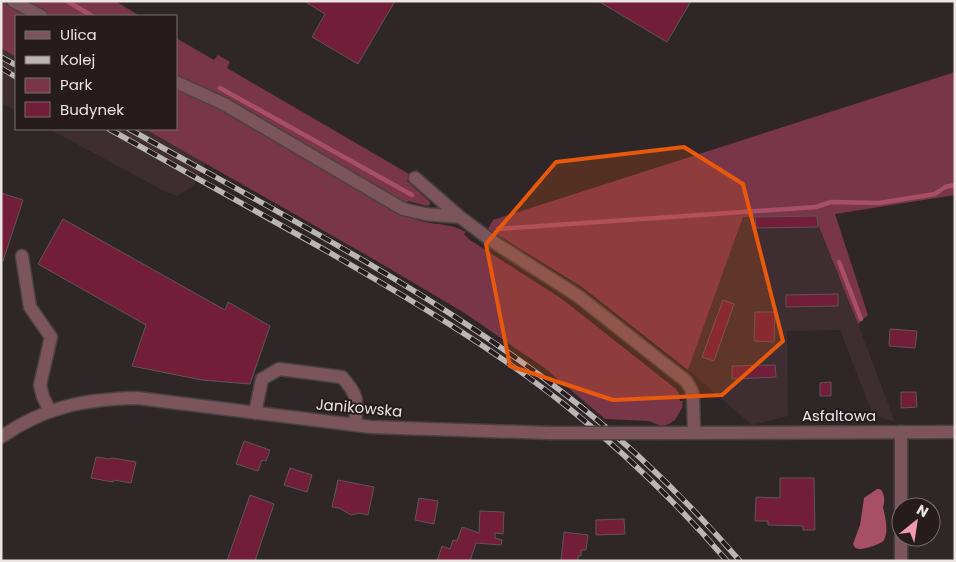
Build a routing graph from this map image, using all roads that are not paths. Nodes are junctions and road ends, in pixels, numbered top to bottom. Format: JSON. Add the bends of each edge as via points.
{"nodes":[{"id":1,"x":13,"y":1,"type":"edge"},
{"id":2,"x":39,"y":15,"type":"edge"},
{"id":3,"x":178,"y":83,"type":"edge"},
{"id":4,"x":415,"y":178,"type":"dead end"},
{"id":5,"x":460,"y":217,"type":"junction"},
{"id":6,"x":22,"y":256,"type":"dead end"},
{"id":7,"x":50,"y":411,"type":"junction"},
{"id":8,"x":256,"y":414,"type":"junction"},
{"id":9,"x":356,"y":425,"type":"junction"},
{"id":10,"x":901,"y":432,"type":"junction"},
{"id":11,"x":955,"y":432,"type":"edge"},
{"id":12,"x":694,"y":433,"type":"junction"},
{"id":13,"x":724,"y":433,"type":"joint"},
{"id":14,"x":1,"y":437,"type":"edge"},
{"id":15,"x":901,"y":497,"type":"edge"},
{"id":16,"x":901,"y":547,"type":"edge"},
{"id":17,"x":901,"y":561,"type":"edge"}],
"edges":[{"from":1,"to":2,"type":"street"},
{"from":3,"to":5,"type":"street","via":[[224,104],[403,209]]},
{"from":4,"to":5,"type":"street"},
{"from":5,"to":12,"type":"street","via":[[578,296],[686,381],[693,395]]},
{"from":6,"to":7,"type":"street","via":[[30,307],[50,337],[40,385]]},
{"from":7,"to":8,"type":"street","name":"Janikowska","via":[[89,401],[137,398]]},
{"from":7,"to":14,"type":"street","name":"Janikowska"},
{"from":8,"to":9,"type":"street","name":"Janikowska"},
{"from":8,"to":9,"type":"street","via":[[262,379],[279,369],[342,377],[354,391]]},
{"from":9,"to":12,"type":"street","name":"Janikowska","bridge":true,"via":[[550,433]]},
{"from":10,"to":11,"type":"street","name":"Asfaltowa"},
{"from":10,"to":13,"type":"street","name":"Asfaltowa"},
{"from":10,"to":15,"type":"street"},
{"from":12,"to":13,"type":"street","name":"Janikowska"},
{"from":16,"to":17,"type":"street"}]}
